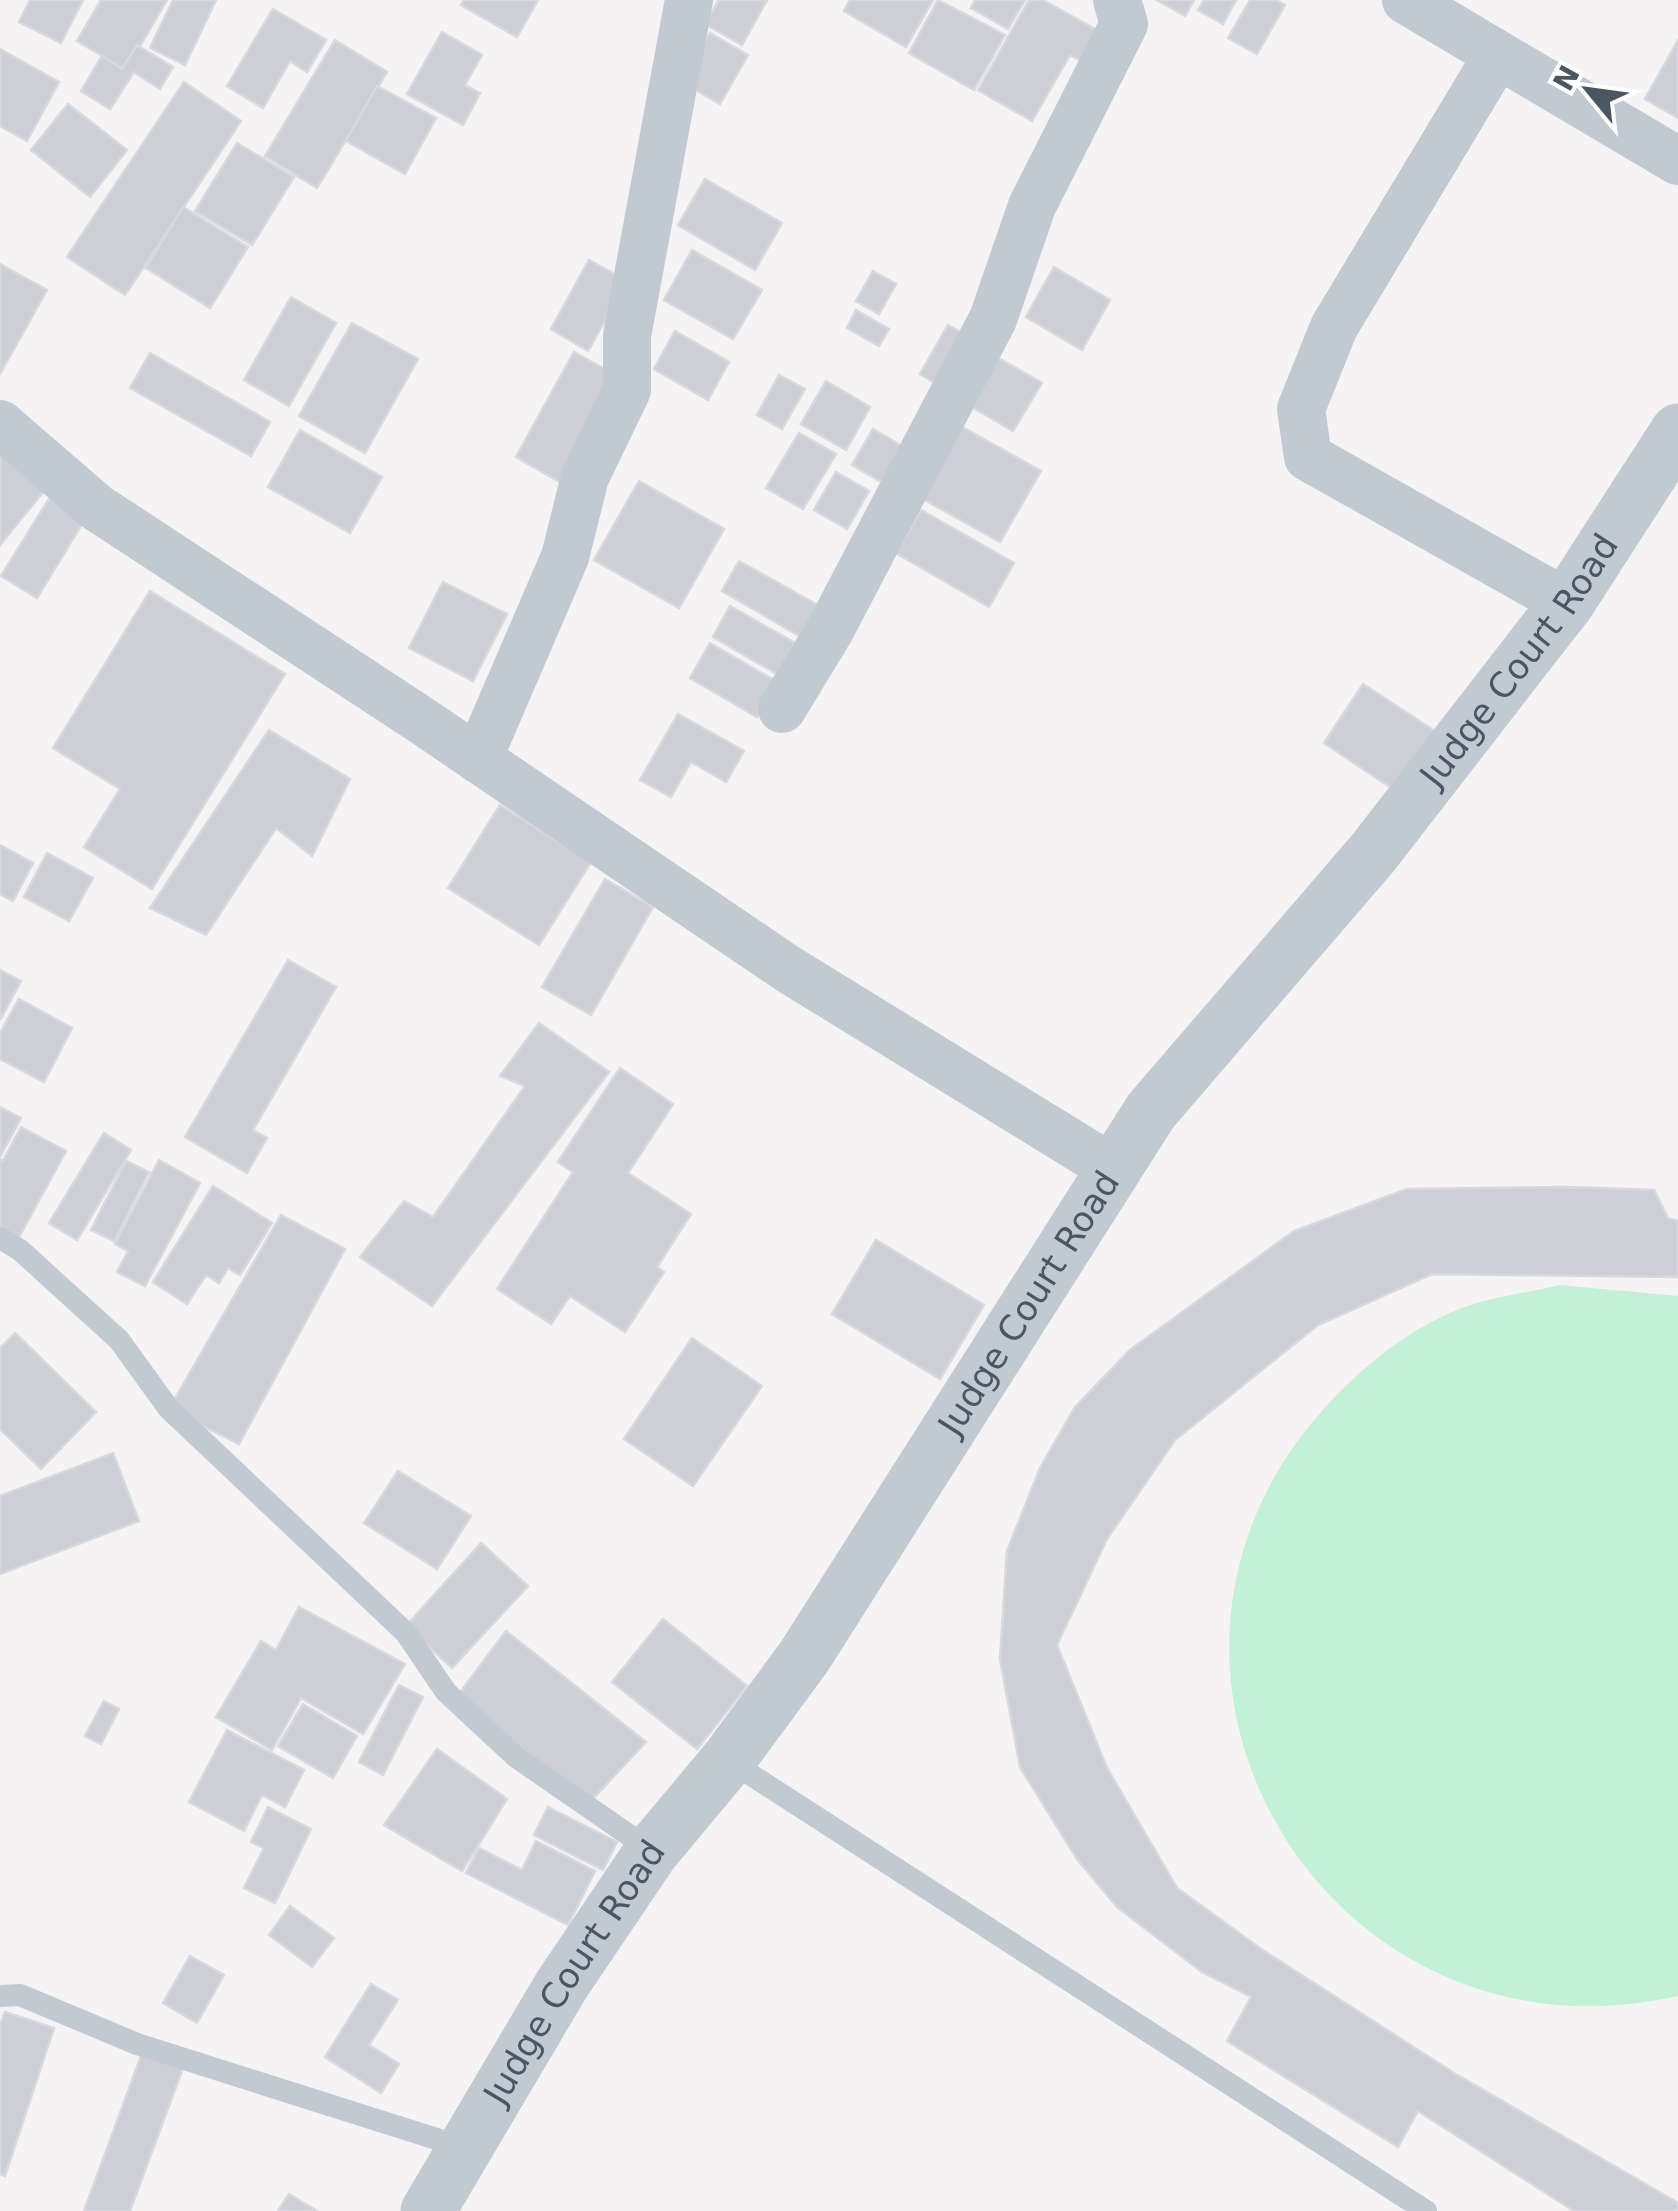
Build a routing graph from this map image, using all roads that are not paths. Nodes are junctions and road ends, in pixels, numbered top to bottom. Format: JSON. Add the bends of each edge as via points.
{"nodes":[{"id":1,"x":689,"y":0,"type":"edge"},
{"id":2,"x":1117,"y":0,"type":"edge"},
{"id":3,"x":1406,"y":0,"type":"edge"},
{"id":4,"x":1498,"y":56,"type":"junction"},
{"id":5,"x":1678,"y":161,"type":"edge"},
{"id":6,"x":0,"y":424,"type":"edge"},
{"id":7,"x":1678,"y":431,"type":"edge"},
{"id":8,"x":1567,"y":603,"type":"junction"},
{"id":9,"x":782,"y":709,"type":"dead end"},
{"id":10,"x":478,"y":759,"type":"junction"},
{"id":11,"x":1115,"y":1170,"type":"junction"},
{"id":12,"x":0,"y":1238,"type":"edge"},
{"id":13,"x":728,"y":1760,"type":"junction"},
{"id":14,"x":652,"y":1850,"type":"junction"},
{"id":15,"x":0,"y":1996,"type":"edge"},
{"id":16,"x":465,"y":2148,"type":"junction"},
{"id":17,"x":428,"y":2211,"type":"edge"},
{"id":18,"x":1426,"y":2211,"type":"edge"}],
"edges":[{"from":1,"to":10,"type":"street","via":[[630,317],[627,390],[585,477],[565,557]]},
{"from":2,"to":9,"type":"street","via":[[1124,24],[1032,206],[993,319]]},
{"from":3,"to":4,"type":"street"},
{"from":4,"to":5,"type":"street"},
{"from":4,"to":8,"type":"street","via":[[1334,327],[1301,409],[1308,456]]},
{"from":6,"to":10,"type":"street","via":[[96,507]]},
{"from":7,"to":8,"type":"street","name":"Judge Court Road"},
{"from":8,"to":11,"type":"street","name":"Judge Court Road","via":[[1373,852],[1151,1111]]},
{"from":10,"to":11,"type":"street","via":[[788,970]]},
{"from":11,"to":13,"type":"street","name":"Judge Court Road","via":[[804,1657]]},
{"from":12,"to":14,"type":"lane","via":[[119,1340],[169,1408],[406,1633],[446,1692],[516,1758]]},
{"from":13,"to":14,"type":"street","name":"Judge Court Road"},
{"from":13,"to":18,"type":"lane"},
{"from":14,"to":16,"type":"street","name":"Judge Court Road"},
{"from":15,"to":16,"type":"lane","via":[[20,1995],[156,2051]]},
{"from":16,"to":17,"type":"street","name":"Judge Court Road"}]}
